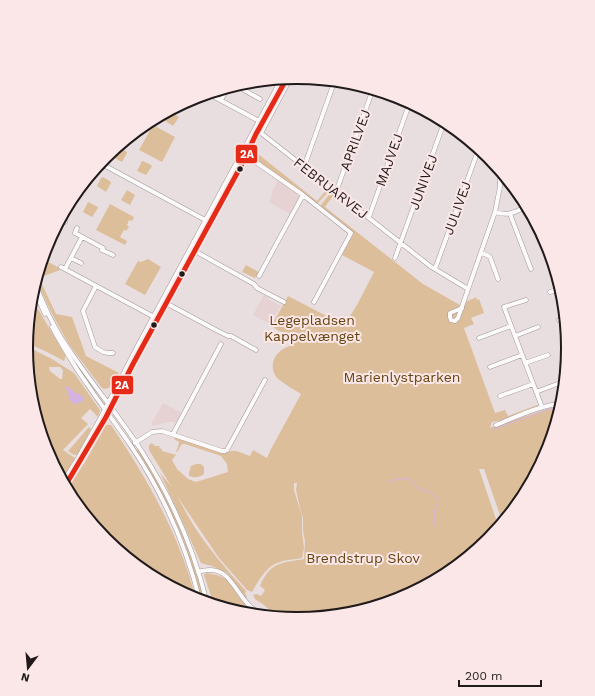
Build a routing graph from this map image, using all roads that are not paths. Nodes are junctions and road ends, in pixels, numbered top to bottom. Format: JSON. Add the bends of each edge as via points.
{"nodes":[{"id":1,"x":279,"y":84,"type":"edge"},
{"id":2,"x":284,"y":84,"type":"edge"},
{"id":3,"x":287,"y":84,"type":"edge"},
{"id":4,"x":333,"y":86,"type":"edge"},
{"id":5,"x":243,"y":90,"type":"edge"},
{"id":6,"x":224,"y":94,"type":"edge"},
{"id":7,"x":371,"y":94,"type":"edge"},
{"id":8,"x":215,"y":97,"type":"edge"},
{"id":9,"x":260,"y":99,"type":"dead end"},
{"id":10,"x":221,"y":100,"type":"junction"},
{"id":11,"x":408,"y":108,"type":"edge"},
{"id":12,"x":259,"y":121,"type":"junction"},
{"id":13,"x":442,"y":127,"type":"edge"},
{"id":14,"x":477,"y":154,"type":"edge"},
{"id":15,"x":243,"y":156,"type":"junction"},
{"id":16,"x":106,"y":166,"type":"edge"},
{"id":17,"x":304,"y":167,"type":"junction"},
{"id":18,"x":500,"y":178,"type":"edge"},
{"id":19,"x":336,"y":192,"type":"junction"},
{"id":20,"x":302,"y":195,"type":"junction"},
{"id":21,"x":522,"y":209,"type":"edge"},
{"id":22,"x":495,"y":212,"type":"junction"},
{"id":23,"x":510,"y":214,"type":"junction"},
{"id":24,"x":369,"y":217,"type":"junction"},
{"id":25,"x":208,"y":222,"type":"junction"},
{"id":26,"x":78,"y":228,"type":"dead end"},
{"id":27,"x":82,"y":237,"type":"junction"},
{"id":28,"x":401,"y":243,"type":"junction"},
{"id":29,"x":192,"y":250,"type":"junction"},
{"id":30,"x":482,"y":253,"type":"junction"},
{"id":31,"x":113,"y":255,"type":"dead end"},
{"id":32,"x":72,"y":258,"type":"junction"},
{"id":33,"x":395,"y":258,"type":"dead end"},
{"id":34,"x":81,"y":262,"type":"dead end"},
{"id":35,"x":435,"y":269,"type":"junction"},
{"id":36,"x":531,"y":269,"type":"dead end"},
{"id":37,"x":258,"y":276,"type":"dead end"},
{"id":38,"x":498,"y":279,"type":"dead end"},
{"id":39,"x":96,"y":286,"type":"junction"},
{"id":40,"x":468,"y":288,"type":"junction"},
{"id":41,"x":556,"y":290,"type":"edge"},
{"id":42,"x":39,"y":292,"type":"edge"},
{"id":43,"x":550,"y":292,"type":"dead end"},
{"id":44,"x":38,"y":297,"type":"edge"},
{"id":45,"x":526,"y":300,"type":"dead end"},
{"id":46,"x":164,"y":302,"type":"junction"},
{"id":47,"x":284,"y":302,"type":"dead end"},
{"id":48,"x":314,"y":302,"type":"dead end"},
{"id":49,"x":462,"y":308,"type":"dead end"},
{"id":50,"x":156,"y":318,"type":"junction"},
{"id":51,"x":511,"y":326,"type":"junction"},
{"id":52,"x":538,"y":327,"type":"dead end"},
{"id":53,"x":514,"y":336,"type":"junction"},
{"id":54,"x":479,"y":338,"type":"dead end"},
{"id":55,"x":221,"y":344,"type":"dead end"},
{"id":56,"x":256,"y":350,"type":"dead end"},
{"id":57,"x":113,"y":353,"type":"dead end"},
{"id":58,"x":522,"y":355,"type":"junction"},
{"id":59,"x":548,"y":355,"type":"dead end"},
{"id":60,"x":525,"y":364,"type":"junction"},
{"id":61,"x":490,"y":367,"type":"dead end"},
{"id":62,"x":265,"y":380,"type":"dead end"},
{"id":63,"x":533,"y":384,"type":"junction"},
{"id":64,"x":557,"y":384,"type":"dead end"},
{"id":65,"x":536,"y":392,"type":"junction"},
{"id":66,"x":500,"y":396,"type":"dead end"},
{"id":67,"x":108,"y":403,"type":"junction"},
{"id":68,"x":556,"y":404,"type":"edge"},
{"id":69,"x":542,"y":407,"type":"junction"},
{"id":70,"x":111,"y":408,"type":"junction"},
{"id":71,"x":105,"y":409,"type":"junction"},
{"id":72,"x":108,"y":414,"type":"junction"},
{"id":73,"x":496,"y":425,"type":"dead end"},
{"id":74,"x":173,"y":434,"type":"junction"},
{"id":75,"x":136,"y":443,"type":"junction"},
{"id":76,"x":132,"y":446,"type":"junction"},
{"id":77,"x":66,"y":477,"type":"edge"},
{"id":78,"x":68,"y":480,"type":"edge"},
{"id":79,"x":198,"y":572,"type":"junction"},
{"id":80,"x":197,"y":593,"type":"edge"},
{"id":81,"x":205,"y":595,"type":"edge"},
{"id":82,"x":253,"y":608,"type":"edge"}],
"edges":[{"from":1,"to":12,"type":"street"},
{"from":2,"to":15,"type":"street"},
{"from":3,"to":17,"type":"street","name":"FEBRUARVEJ","via":[[261,133]]},
{"from":4,"to":17,"type":"street"},
{"from":5,"to":9,"type":"street"},
{"from":6,"to":10,"type":"street"},
{"from":7,"to":19,"type":"street","name":"APRILVEJ"},
{"from":8,"to":10,"type":"street"},
{"from":10,"to":12,"type":"street"},
{"from":11,"to":24,"type":"street","name":"MAJVEJ"},
{"from":12,"to":15,"type":"street"},
{"from":13,"to":28,"type":"street","name":"JUNIVEJ"},
{"from":14,"to":35,"type":"street","name":"JULIVEJ"},
{"from":15,"to":20,"type":"street"},
{"from":15,"to":25,"type":"street"},
{"from":16,"to":25,"type":"street"},
{"from":17,"to":19,"type":"street","name":"FEBRUARVEJ"},
{"from":18,"to":22,"type":"street"},
{"from":19,"to":24,"type":"street","name":"FEBRUARVEJ"},
{"from":20,"to":37,"type":"street"},
{"from":20,"to":48,"type":"street","via":[[351,234]]},
{"from":21,"to":23,"type":"street"},
{"from":22,"to":23,"type":"street"},
{"from":22,"to":30,"type":"street"},
{"from":23,"to":36,"type":"street"},
{"from":24,"to":28,"type":"street","name":"FEBRUARVEJ"},
{"from":25,"to":29,"type":"street"},
{"from":26,"to":27,"type":"street","via":[[75,233]]},
{"from":27,"to":31,"type":"street"},
{"from":27,"to":32,"type":"street"},
{"from":28,"to":33,"type":"street"},
{"from":28,"to":35,"type":"street","name":"FEBRUARVEJ"},
{"from":29,"to":46,"type":"street"},
{"from":29,"to":47,"type":"street"},
{"from":30,"to":38,"type":"street","via":[[490,257]]},
{"from":30,"to":40,"type":"street"},
{"from":32,"to":34,"type":"street"},
{"from":32,"to":39,"type":"street","via":[[63,268]]},
{"from":35,"to":40,"type":"street","name":"FEBRUARVEJ"},
{"from":39,"to":50,"type":"street"},
{"from":39,"to":57,"type":"street","via":[[83,311],[96,348]]},
{"from":40,"to":49,"type":"street"},
{"from":41,"to":43,"type":"street"},
{"from":42,"to":67,"type":"street","via":[[69,351]]},
{"from":44,"to":71,"type":"street","via":[[66,353]]},
{"from":45,"to":51,"type":"street","via":[[504,307]]},
{"from":46,"to":50,"type":"street"},
{"from":46,"to":56,"type":"street"},
{"from":50,"to":67,"type":"street"},
{"from":50,"to":70,"type":"street"},
{"from":51,"to":53,"type":"street"},
{"from":51,"to":54,"type":"street"},
{"from":52,"to":53,"type":"street"},
{"from":53,"to":58,"type":"street"},
{"from":55,"to":74,"type":"street"},
{"from":58,"to":60,"type":"street"},
{"from":58,"to":61,"type":"street"},
{"from":59,"to":60,"type":"street"},
{"from":60,"to":63,"type":"street"},
{"from":62,"to":74,"type":"street","via":[[227,450],[222,451]]},
{"from":63,"to":65,"type":"street"},
{"from":63,"to":66,"type":"street"},
{"from":64,"to":65,"type":"street"},
{"from":65,"to":69,"type":"street"},
{"from":67,"to":70,"type":"street"},
{"from":67,"to":71,"type":"street"},
{"from":68,"to":69,"type":"street"},
{"from":69,"to":73,"type":"street"},
{"from":70,"to":72,"type":"street"},
{"from":70,"to":75,"type":"street"},
{"from":71,"to":72,"type":"street"},
{"from":71,"to":77,"type":"street"},
{"from":72,"to":76,"type":"street"},
{"from":72,"to":78,"type":"street"},
{"from":74,"to":75,"type":"street","via":[[154,432]]},
{"from":75,"to":76,"type":"street"},
{"from":75,"to":79,"type":"street","via":[[153,468],[175,511]]},
{"from":76,"to":80,"type":"street","via":[[169,513]]},
{"from":79,"to":81,"type":"street"},
{"from":79,"to":82,"type":"street","via":[[217,570],[224,574]]}]}
